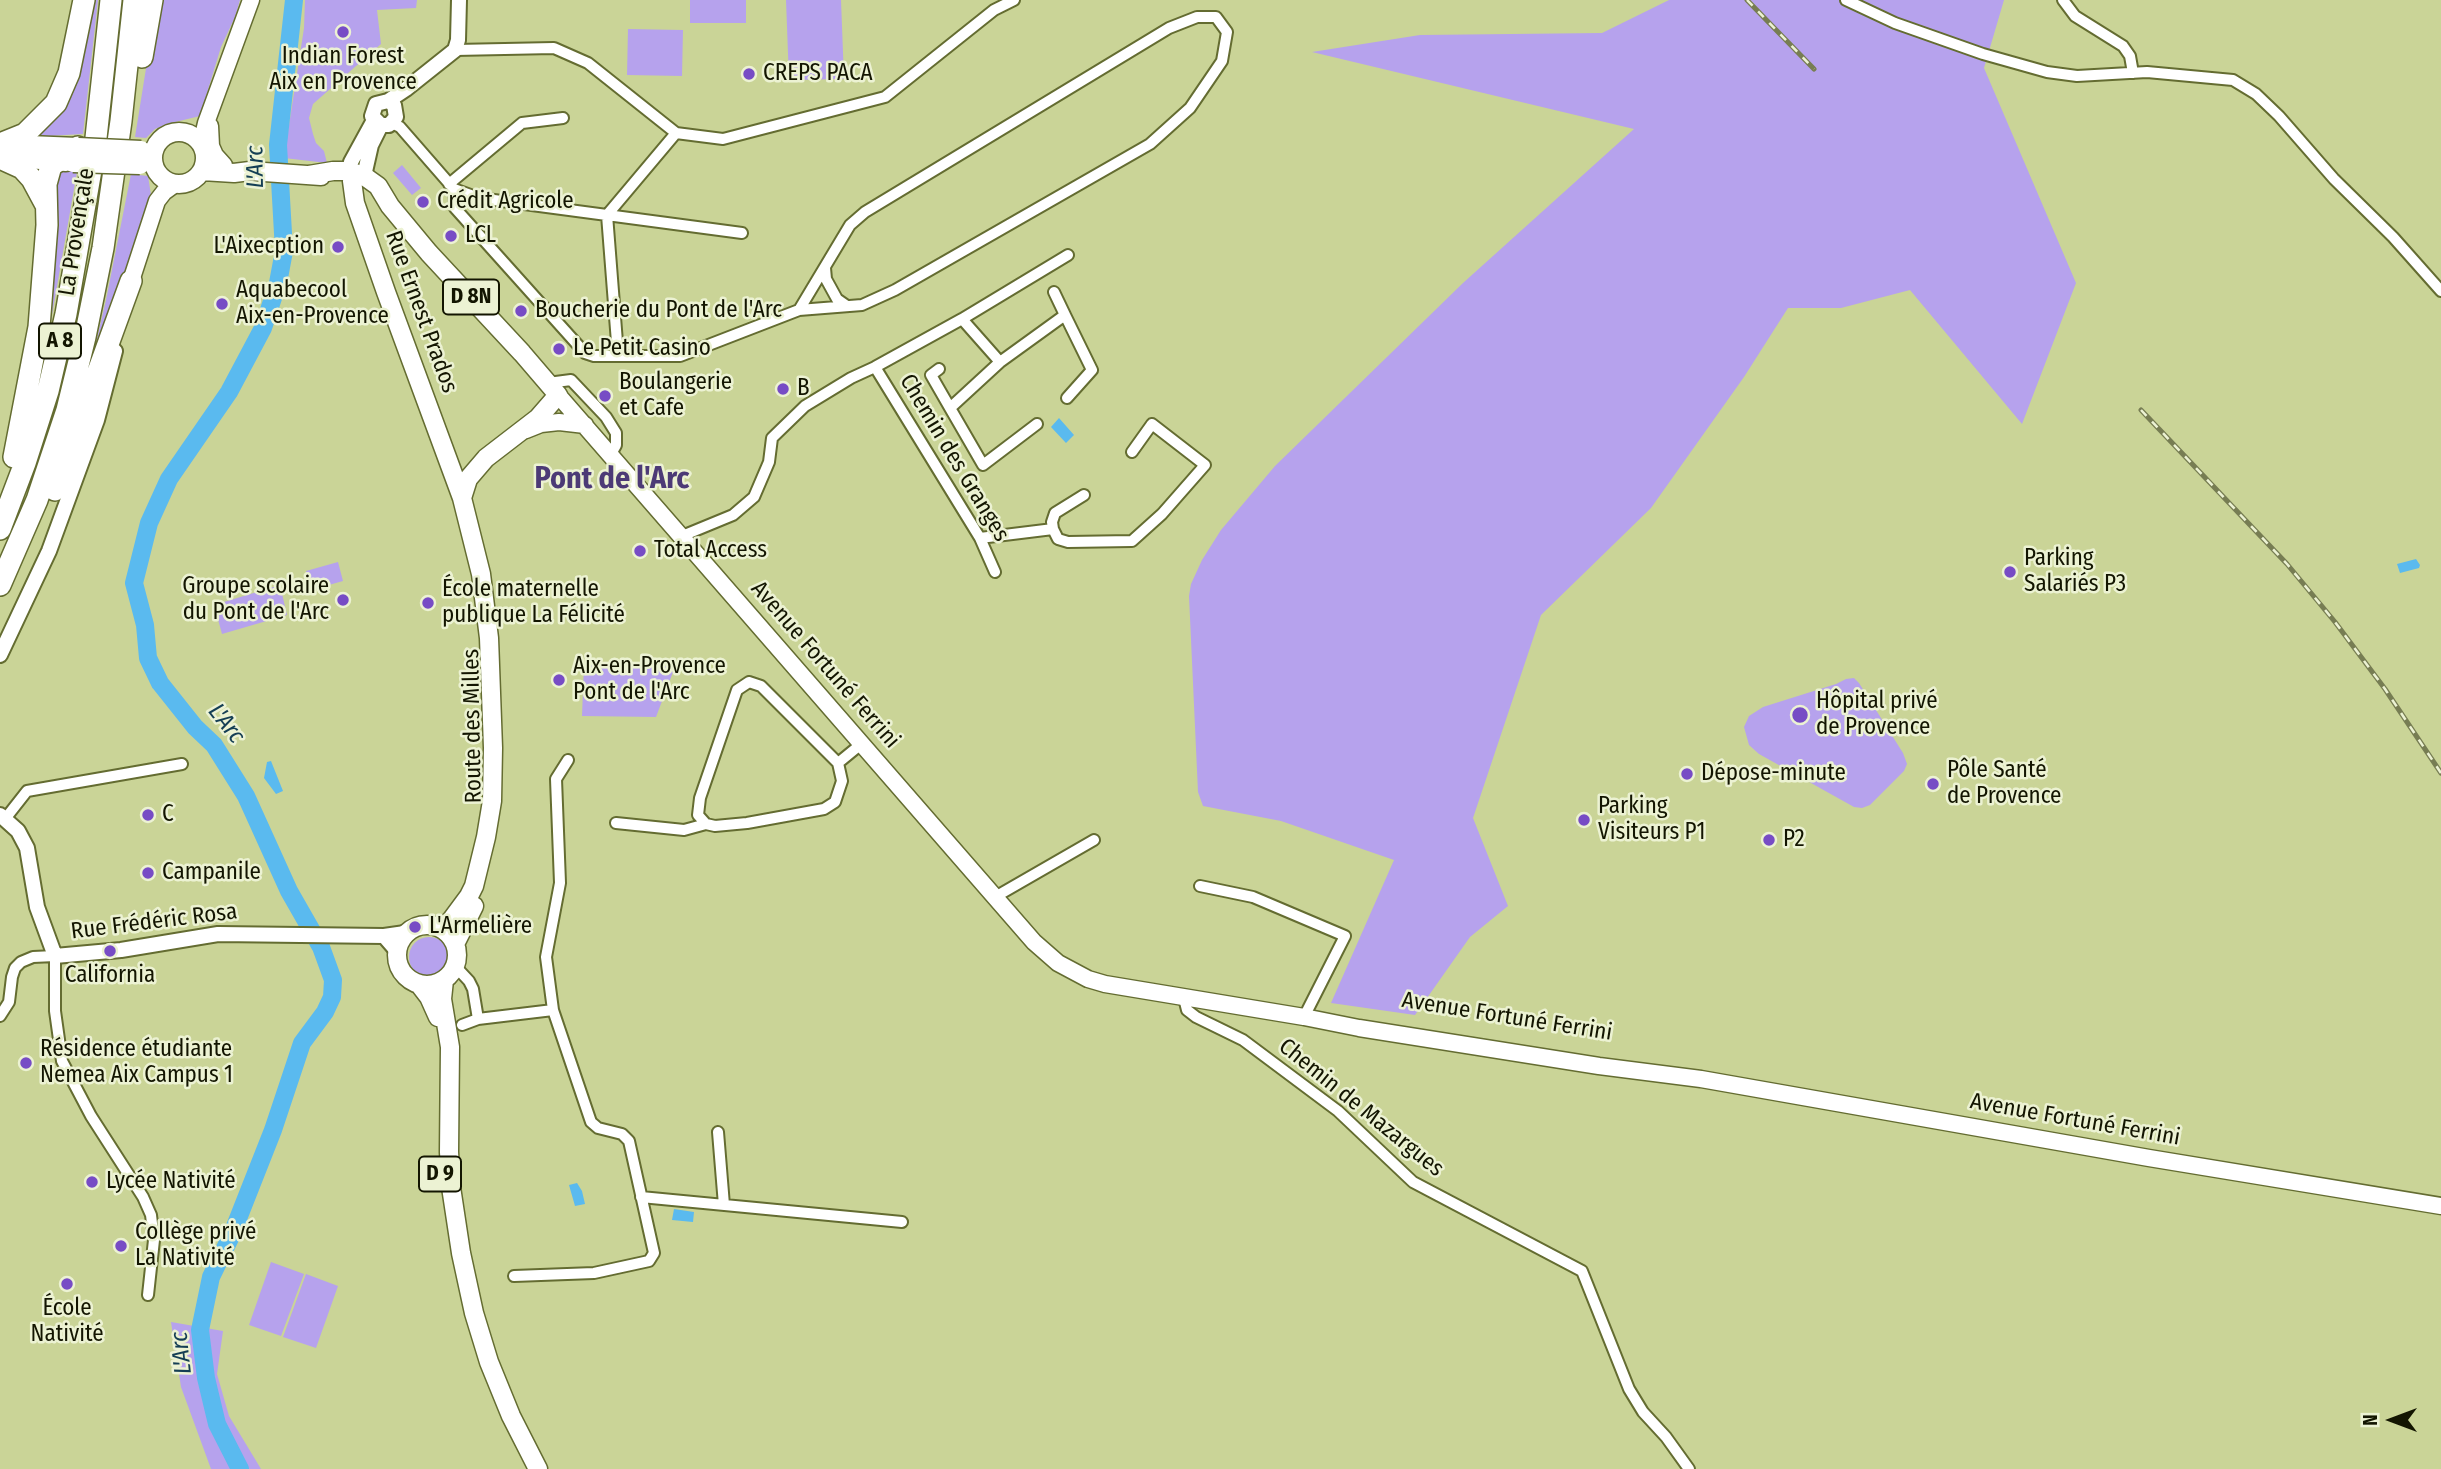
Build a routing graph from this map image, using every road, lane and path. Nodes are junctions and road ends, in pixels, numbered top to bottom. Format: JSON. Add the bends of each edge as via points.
{"nodes":[{"id":1,"x":84,"y":0,"type":"edge"},
{"id":2,"x":111,"y":0,"type":"edge"},
{"id":3,"x":134,"y":0,"type":"edge"},
{"id":4,"x":152,"y":0,"type":"edge"},
{"id":5,"x":251,"y":0,"type":"edge"},
{"id":6,"x":459,"y":0,"type":"edge"},
{"id":7,"x":1014,"y":0,"type":"edge"},
{"id":8,"x":1846,"y":0,"type":"edge"},
{"id":9,"x":2063,"y":0,"type":"edge"},
{"id":10,"x":455,"y":50,"type":"junction"},
{"id":11,"x":2133,"y":73,"type":"junction"},
{"id":12,"x":391,"y":104,"type":"junction"},
{"id":13,"x":563,"y":118,"type":"dead end"},
{"id":14,"x":382,"y":122,"type":"junction"},
{"id":15,"x":676,"y":133,"type":"junction"},
{"id":16,"x":203,"y":140,"type":"junction"},
{"id":17,"x":0,"y":144,"type":"edge"},
{"id":18,"x":0,"y":157,"type":"edge"},
{"id":19,"x":69,"y":157,"type":"junction"},
{"id":20,"x":147,"y":157,"type":"junction"},
{"id":21,"x":224,"y":164,"type":"junction"},
{"id":22,"x":250,"y":171,"type":"junction"},
{"id":23,"x":315,"y":176,"type":"junction"},
{"id":24,"x":355,"y":176,"type":"junction"},
{"id":25,"x":175,"y":184,"type":"junction"},
{"id":26,"x":451,"y":187,"type":"junction"},
{"id":27,"x":355,"y":203,"type":"junction"},
{"id":28,"x":47,"y":206,"type":"junction"},
{"id":29,"x":607,"y":215,"type":"junction"},
{"id":30,"x":742,"y":233,"type":"dead end"},
{"id":31,"x":103,"y":248,"type":"junction"},
{"id":32,"x":1068,"y":255,"type":"dead end"},
{"id":33,"x":825,"y":266,"type":"junction"},
{"id":34,"x":131,"y":281,"type":"junction"},
{"id":35,"x":2441,"y":290,"type":"edge"},
{"id":36,"x":1054,"y":292,"type":"dead end"},
{"id":37,"x":847,"y":306,"type":"junction"},
{"id":38,"x":799,"y":310,"type":"junction"},
{"id":39,"x":1065,"y":315,"type":"junction"},
{"id":40,"x":962,"y":319,"type":"junction"},
{"id":41,"x":618,"y":355,"type":"junction"},
{"id":42,"x":1000,"y":362,"type":"junction"},
{"id":43,"x":875,"y":367,"type":"junction"},
{"id":44,"x":939,"y":369,"type":"dead end"},
{"id":45,"x":553,"y":389,"type":"junction"},
{"id":46,"x":1067,"y":398,"type":"dead end"},
{"id":47,"x":950,"y":408,"type":"junction"},
{"id":48,"x":1038,"y":424,"type":"dead end"},
{"id":49,"x":585,"y":425,"type":"junction"},
{"id":50,"x":517,"y":434,"type":"junction"},
{"id":51,"x":444,"y":446,"type":"junction"},
{"id":52,"x":1132,"y":452,"type":"dead end"},
{"id":53,"x":611,"y":454,"type":"junction"},
{"id":54,"x":482,"y":463,"type":"junction"},
{"id":55,"x":1084,"y":495,"type":"dead end"},
{"id":56,"x":0,"y":499,"type":"edge"},
{"id":57,"x":467,"y":499,"type":"junction"},
{"id":58,"x":0,"y":529,"type":"edge"},
{"id":59,"x":1053,"y":529,"type":"junction"},
{"id":60,"x":682,"y":536,"type":"junction"},
{"id":61,"x":979,"y":538,"type":"junction"},
{"id":62,"x":995,"y":572,"type":"dead end"},
{"id":63,"x":0,"y":585,"type":"edge"},
{"id":64,"x":0,"y":601,"type":"edge"},
{"id":65,"x":0,"y":655,"type":"edge"},
{"id":66,"x":498,"y":733,"type":"junction"},
{"id":67,"x":860,"y":745,"type":"junction"},
{"id":68,"x":568,"y":760,"type":"dead end"},
{"id":69,"x":838,"y":763,"type":"junction"},
{"id":70,"x":181,"y":764,"type":"dead end"},
{"id":71,"x":2,"y":817,"type":"edge"},
{"id":72,"x":616,"y":823,"type":"dead end"},
{"id":73,"x":706,"y":824,"type":"junction"},
{"id":74,"x":1094,"y":841,"type":"dead end"},
{"id":75,"x":1200,"y":886,"type":"dead end"},
{"id":76,"x":995,"y":897,"type":"junction"},
{"id":77,"x":438,"y":926,"type":"junction"},
{"id":78,"x":405,"y":933,"type":"junction"},
{"id":79,"x":379,"y":935,"type":"junction"},
{"id":80,"x":455,"y":944,"type":"junction"},
{"id":81,"x":397,"y":951,"type":"junction"},
{"id":82,"x":55,"y":956,"type":"junction"},
{"id":83,"x":453,"y":973,"type":"junction"},
{"id":84,"x":419,"y":984,"type":"junction"},
{"id":85,"x":1184,"y":998,"type":"junction"},
{"id":86,"x":553,"y":1010,"type":"junction"},
{"id":87,"x":0,"y":1016,"type":"edge"},
{"id":88,"x":1304,"y":1017,"type":"junction"},
{"id":89,"x":478,"y":1019,"type":"junction"},
{"id":90,"x":462,"y":1025,"type":"dead end"},
{"id":91,"x":718,"y":1132,"type":"dead end"},
{"id":92,"x":641,"y":1197,"type":"junction"},
{"id":93,"x":724,"y":1205,"type":"junction"},
{"id":94,"x":2441,"y":1206,"type":"edge"},
{"id":95,"x":902,"y":1222,"type":"dead end"},
{"id":96,"x":514,"y":1276,"type":"dead end"},
{"id":97,"x":148,"y":1296,"type":"dead end"},
{"id":98,"x":512,"y":1416,"type":"junction"},
{"id":99,"x":538,"y":1469,"type":"edge"},
{"id":100,"x":1689,"y":1469,"type":"edge"}],
"edges":[{"from":1,"to":17,"type":"highway","via":[[69,73],[56,103],[25,134]]},
{"from":2,"to":58,"type":"highway","name":"La Provençale","number":"A 8","via":[[94,147],[66,314],[48,391]]},
{"from":3,"to":31,"type":"highway","name":"La Provençale","number":"A 8"},
{"from":4,"to":31,"type":"highway"},
{"from":5,"to":16,"type":"main road"},
{"from":6,"to":10,"type":"street"},
{"from":7,"to":15,"type":"street","via":[[994,10],[885,97],[723,139]]},
{"from":8,"to":11,"type":"street","via":[[1895,23],[2047,72],[2077,76]]},
{"from":9,"to":11,"type":"street","via":[[2075,16],[2123,46]]},
{"from":10,"to":12,"type":"street"},
{"from":10,"to":15,"type":"street","via":[[554,48],[587,63]]},
{"from":11,"to":35,"type":"street","via":[[2233,80],[2256,94]]},
{"from":12,"to":14,"type":"street","via":[[396,117]]},
{"from":12,"to":14,"type":"street","via":[[379,102],[373,108]]},
{"from":13,"to":26,"type":"street","via":[[522,123]]},
{"from":14,"to":24,"type":"street"},
{"from":14,"to":26,"type":"street","via":[[400,127]]},
{"from":15,"to":29,"type":"street"},
{"from":16,"to":20,"type":"main road","via":[[172,133]]},
{"from":16,"to":21,"type":"main road"},
{"from":16,"to":21,"type":"main road","via":[[209,133],[215,155]]},
{"from":16,"to":22,"type":"main road","via":[[234,173]]},
{"from":16,"to":25,"type":"main road","via":[[191,182]]},
{"from":17,"to":19,"type":"main road"},
{"from":18,"to":19,"type":"main road"},
{"from":18,"to":28,"type":"highway","via":[[22,168]]},
{"from":19,"to":20,"type":"main road","bridge":true},
{"from":19,"to":28,"type":"highway","via":[[51,166]]},
{"from":20,"to":25,"type":"main road","via":[[164,180]]},
{"from":21,"to":22,"type":"main road"},
{"from":22,"to":23,"type":"main road"},
{"from":23,"to":24,"type":"main road"},
{"from":23,"to":27,"type":"main road","via":[[348,193]]},
{"from":24,"to":27,"type":"main road","name":"Rue Ernest Prados"},
{"from":24,"to":45,"type":"main road","name":"Avenue Fortuné Ferrini","number":"D 8N","via":[[390,206]]},
{"from":25,"to":34,"type":"main road","via":[[157,201]]},
{"from":26,"to":29,"type":"street","via":[[479,198]]},
{"from":26,"to":41,"type":"street","via":[[455,208],[585,354]]},
{"from":27,"to":51,"type":"main road","name":"Rue Ernest Prados"},
{"from":28,"to":56,"type":"highway","via":[[39,327],[17,445]]},
{"from":29,"to":30,"type":"street"},
{"from":29,"to":41,"type":"street"},
{"from":31,"to":63,"type":"highway","name":"La Provençale","number":"A 8","via":[[67,410],[37,500]]},
{"from":32,"to":40,"type":"street","name":"Chemin des Granges"},
{"from":33,"to":37,"type":"street","via":[[826,279],[837,299]]},
{"from":33,"to":37,"type":"street","via":[[850,225],[865,212],[1169,28],[1197,17],[1216,17],[1227,33],[1222,61],[1190,108],[1150,144],[895,290],[862,305]]},
{"from":33,"to":38,"type":"street"},
{"from":34,"to":64,"type":"highway","via":[[50,503]]},
{"from":34,"to":65,"type":"street","via":[[97,420],[49,551]]},
{"from":36,"to":39,"type":"street"},
{"from":37,"to":38,"type":"street"},
{"from":38,"to":41,"type":"street","via":[[680,356]]},
{"from":39,"to":42,"type":"street"},
{"from":39,"to":46,"type":"street","via":[[1092,370]]},
{"from":40,"to":42,"type":"street"},
{"from":40,"to":43,"type":"street","name":"Chemin des Granges"},
{"from":42,"to":47,"type":"street"},
{"from":43,"to":60,"type":"street","name":"Chemin des Granges","via":[[805,406],[772,438],[769,461],[754,497],[733,516]]},
{"from":43,"to":61,"type":"street","name":"Chemin des Granges"},
{"from":44,"to":47,"type":"street","via":[[931,375]]},
{"from":45,"to":49,"type":"main road","name":"Avenue Fortuné Ferrini","number":"D 8N"},
{"from":45,"to":50,"type":"main road","via":[[538,418]]},
{"from":45,"to":53,"type":"street","via":[[571,380],[606,417],[616,433]]},
{"from":47,"to":48,"type":"street","via":[[983,465]]},
{"from":49,"to":50,"type":"main road","via":[[548,423]]},
{"from":49,"to":53,"type":"main road","name":"Avenue Fortuné Ferrini","number":"D 8N"},
{"from":50,"to":54,"type":"main road"},
{"from":51,"to":54,"type":"main road","via":[[467,464]]},
{"from":51,"to":57,"type":"main road","name":"Rue Ernest Prados"},
{"from":52,"to":59,"type":"street","via":[[1152,424],[1205,465],[1132,541],[1068,542],[1058,539]]},
{"from":53,"to":60,"type":"main road","name":"Avenue Fortuné Ferrini","number":"D 8N"},
{"from":54,"to":57,"type":"main road","via":[[468,479]]},
{"from":55,"to":59,"type":"street","via":[[1055,513]]},
{"from":57,"to":66,"type":"main road","name":"Route des Milles","via":[[486,571],[495,634]]},
{"from":59,"to":61,"type":"street"},
{"from":60,"to":67,"type":"main road","name":"Avenue Fortuné Ferrini","number":"D 8N"},
{"from":61,"to":62,"type":"street","name":"Chemin des Granges"},
{"from":66,"to":77,"type":"main road","name":"Route des Milles","via":[[492,801],[474,886],[458,913]]},
{"from":66,"to":80,"type":"main road","name":"Route des Milles","via":[[502,801],[495,840],[482,888]]},
{"from":67,"to":69,"type":"street"},
{"from":67,"to":76,"type":"main road","name":"Avenue Fortuné Ferrini","number":"D 8N"},
{"from":68,"to":86,"type":"street","via":[[556,779],[560,883],[545,957]]},
{"from":69,"to":73,"type":"street","via":[[842,781],[835,802],[824,809],[747,823]]},
{"from":69,"to":73,"type":"street","via":[[761,686],[749,682],[737,690],[700,798],[698,815]]},
{"from":70,"to":71,"type":"street","via":[[27,791]]},
{"from":71,"to":82,"type":"street","via":[[22,836],[27,848],[37,907]]},
{"from":72,"to":73,"type":"street","via":[[684,830]]},
{"from":74,"to":76,"type":"street"},
{"from":75,"to":88,"type":"street","via":[[1253,897],[1345,936]]},
{"from":76,"to":85,"type":"main road","name":"Avenue Fortuné Ferrini","number":"D 8N","via":[[1046,954],[1070,970],[1105,984]]},
{"from":77,"to":78,"type":"main road","via":[[426,924]]},
{"from":77,"to":80,"type":"main road"},
{"from":78,"to":79,"type":"street","name":"Rue Frédéric Rosa"},
{"from":78,"to":81,"type":"main road"},
{"from":79,"to":81,"type":"street"},
{"from":79,"to":82,"type":"street","name":"Rue Frédéric Rosa","via":[[218,934]]},
{"from":80,"to":83,"type":"main road"},
{"from":81,"to":84,"type":"main road","via":[[402,972]]},
{"from":82,"to":87,"type":"street","via":[[33,957],[15,968],[9,1002]]},
{"from":82,"to":97,"type":"street","via":[[55,1011],[62,1061],[151,1215],[154,1240]]},
{"from":83,"to":84,"type":"main road","via":[[432,985]]},
{"from":83,"to":89,"type":"street","via":[[473,989]]},
{"from":83,"to":98,"type":"main road","number":"D 9","via":[[442,999],[450,1047],[449,1152],[454,1214],[474,1313]]},
{"from":84,"to":98,"type":"main road","number":"D 9","via":[[441,1029],[439,1167],[451,1269],[469,1336]]},
{"from":85,"to":88,"type":"main road","name":"Avenue Fortuné Ferrini","number":"D 8N"},
{"from":85,"to":100,"type":"street","name":"Chemin de Mazargues","via":[[1187,1010],[1196,1017],[1243,1040],[1338,1111],[1413,1182],[1581,1271],[1629,1389]]},
{"from":86,"to":89,"type":"street"},
{"from":86,"to":92,"type":"street","via":[[591,1122],[629,1141]]},
{"from":88,"to":94,"type":"main road","name":"Avenue Fortuné Ferrini","number":"D 8N","via":[[1402,1024],[1591,1054],[1701,1079]]},
{"from":89,"to":90,"type":"street"},
{"from":91,"to":93,"type":"street"},
{"from":92,"to":93,"type":"street"},
{"from":92,"to":96,"type":"street","via":[[654,1253],[649,1261],[594,1273]]},
{"from":93,"to":95,"type":"street"},
{"from":98,"to":99,"type":"main road","number":"D 9"}]}
